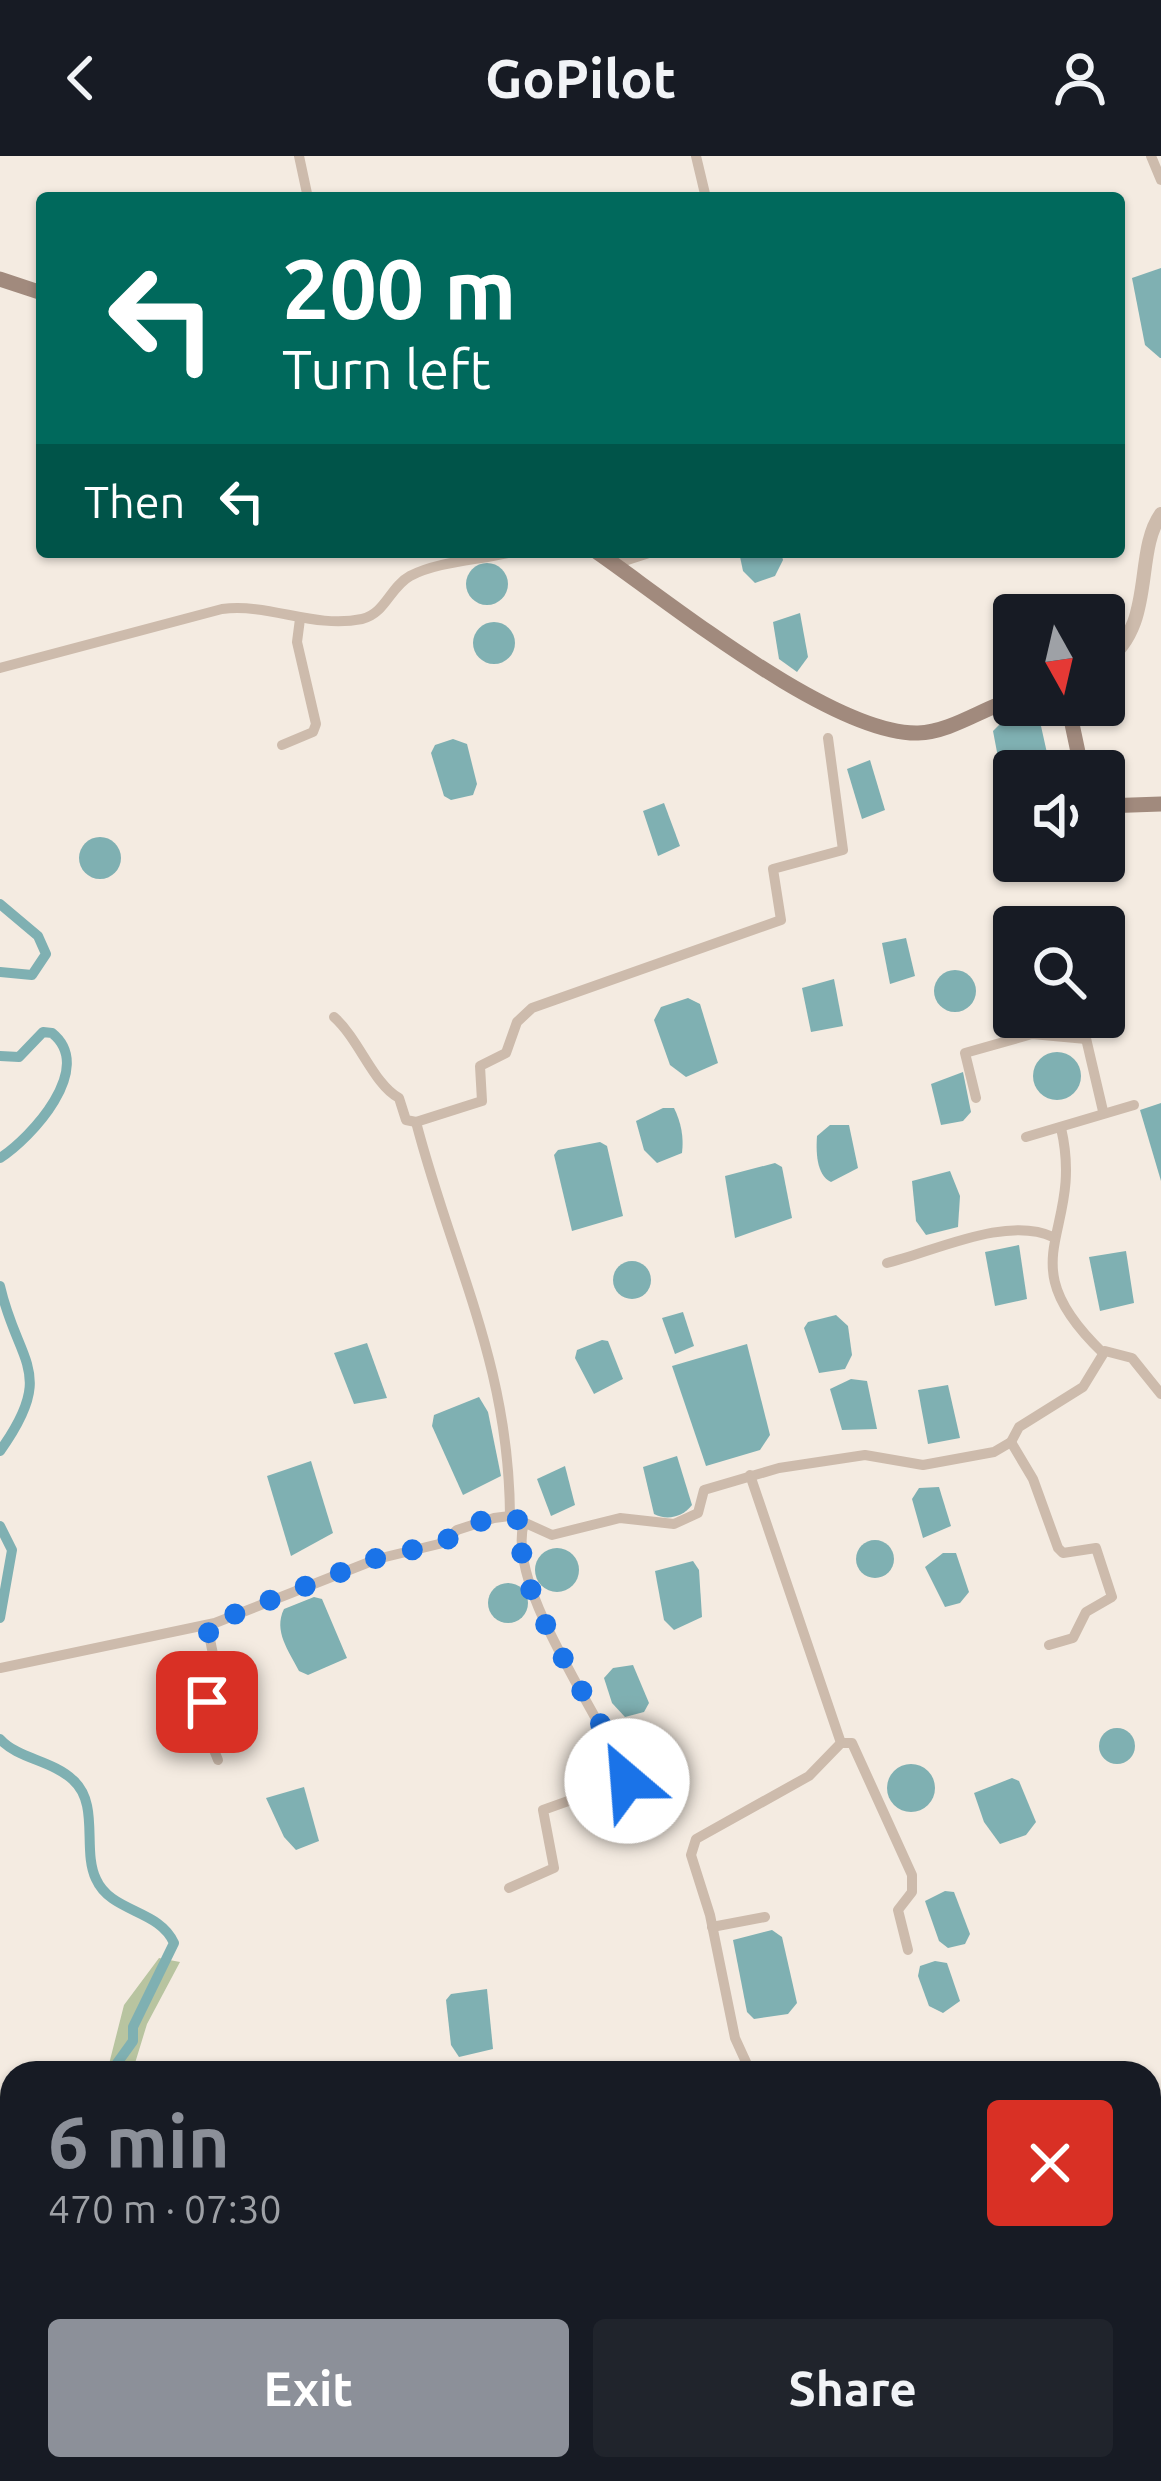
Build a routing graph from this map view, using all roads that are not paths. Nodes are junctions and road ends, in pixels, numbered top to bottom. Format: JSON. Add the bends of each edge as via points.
{"nodes":[{"id":1,"x":299,"y":156,"type":"edge"},
{"id":2,"x":696,"y":156,"type":"edge"},
{"id":3,"x":1151,"y":156,"type":"edge"},
{"id":4,"x":1161,"y":180,"type":"edge"},
{"id":5,"x":307,"y":192,"type":"edge"},
{"id":6,"x":705,"y":192,"type":"edge"},
{"id":7,"x":0,"y":279,"type":"edge"},
{"id":8,"x":36,"y":290,"type":"edge"},
{"id":9,"x":1161,"y":514,"type":"edge"},
{"id":10,"x":486,"y":558,"type":"edge"},
{"id":11,"x":606,"y":558,"type":"edge"},
{"id":12,"x":633,"y":558,"type":"edge"},
{"id":13,"x":614,"y":564,"type":"junction"},
{"id":14,"x":300,"y":619,"type":"junction"},
{"id":15,"x":1125,"y":635,"type":"edge"},
{"id":16,"x":0,"y":668,"type":"edge"},
{"id":17,"x":993,"y":707,"type":"edge"},
{"id":18,"x":828,"y":738,"type":"dead end"},
{"id":19,"x":283,"y":745,"type":"dead end"},
{"id":20,"x":1161,"y":804,"type":"edge"},
{"id":21,"x":1125,"y":805,"type":"edge"},
{"id":22,"x":334,"y":1017,"type":"dead end"},
{"id":23,"x":1086,"y":1039,"type":"joint"},
{"id":24,"x":976,"y":1097,"type":"dead end"},
{"id":25,"x":1134,"y":1106,"type":"dead end"},
{"id":26,"x":1103,"y":1111,"type":"junction"},
{"id":27,"x":416,"y":1122,"type":"junction"},
{"id":28,"x":1060,"y":1128,"type":"junction"},
{"id":29,"x":1026,"y":1137,"type":"dead end"},
{"id":30,"x":1053,"y":1237,"type":"junction"},
{"id":31,"x":886,"y":1263,"type":"dead end"},
{"id":32,"x":1102,"y":1353,"type":"junction"},
{"id":33,"x":1161,"y":1394,"type":"edge"},
{"id":34,"x":1010,"y":1442,"type":"junction"},
{"id":35,"x":750,"y":1475,"type":"junction"},
{"id":36,"x":510,"y":1516,"type":"junction"},
{"id":37,"x":524,"y":1523,"type":"junction"},
{"id":38,"x":207,"y":1625,"type":"junction"},
{"id":39,"x":1049,"y":1646,"type":"dead end"},
{"id":40,"x":0,"y":1668,"type":"edge"},
{"id":41,"x":842,"y":1743,"type":"junction"},
{"id":42,"x":218,"y":1760,"type":"dead end"},
{"id":43,"x":509,"y":1888,"type":"dead end"},
{"id":44,"x":765,"y":1917,"type":"dead end"},
{"id":45,"x":712,"y":1927,"type":"junction"},
{"id":46,"x":908,"y":1950,"type":"dead end"},
{"id":47,"x":746,"y":2061,"type":"edge"}],
"edges":[{"from":1,"to":5,"type":"street"},
{"from":2,"to":6,"type":"street"},
{"from":3,"to":4,"type":"street"},
{"from":7,"to":8,"type":"main road"},
{"from":9,"to":15,"type":"street","via":[[1148,533],[1143,600]]},
{"from":10,"to":14,"type":"street","via":[[409,576],[372,617]]},
{"from":11,"to":13,"type":"main road"},
{"from":12,"to":13,"type":"street"},
{"from":13,"to":17,"type":"main road","via":[[783,679],[868,724],[930,732]]},
{"from":14,"to":16,"type":"street","via":[[255,607],[222,609]]},
{"from":14,"to":19,"type":"street","via":[[297,642],[316,724]]},
{"from":18,"to":27,"type":"street","via":[[843,850],[773,869],[781,920],[532,1008],[506,1053],[480,1066],[482,1101]]},
{"from":20,"to":21,"type":"main road"},
{"from":22,"to":27,"type":"street","via":[[399,1098],[406,1120]]},
{"from":23,"to":24,"type":"street","via":[[1032,1034],[965,1053]]},
{"from":23,"to":26,"type":"street"},
{"from":25,"to":26,"type":"street"},
{"from":26,"to":28,"type":"street"},
{"from":27,"to":36,"type":"street","via":[[486,1333],[507,1435]]},
{"from":28,"to":29,"type":"street"},
{"from":28,"to":30,"type":"street","via":[[1068,1190]]},
{"from":30,"to":31,"type":"street","via":[[1006,1234]]},
{"from":30,"to":32,"type":"street","via":[[1059,1305]]},
{"from":32,"to":33,"type":"street","via":[[1132,1358]]},
{"from":32,"to":34,"type":"street","via":[[1083,1387],[1019,1427]]},
{"from":34,"to":35,"type":"street","via":[[923,1465],[865,1455]]},
{"from":34,"to":39,"type":"street","via":[[1040,1493],[1060,1551],[1096,1548],[1112,1597],[1091,1607],[1073,1638]]},
{"from":35,"to":37,"type":"street","via":[[704,1490],[698,1513],[674,1524],[635,1516],[552,1535]]},
{"from":35,"to":41,"type":"street"},
{"from":36,"to":37,"type":"street"},
{"from":36,"to":38,"type":"street","via":[[472,1523],[442,1543],[377,1558]]},
{"from":37,"to":43,"type":"street","via":[[523,1552],[546,1620],[627,1780],[543,1810],[554,1868]]},
{"from":38,"to":40,"type":"street"},
{"from":38,"to":42,"type":"street","via":[[220,1688],[200,1715]]},
{"from":41,"to":45,"type":"street","via":[[809,1776],[693,1844]]},
{"from":41,"to":46,"type":"street","via":[[856,1748],[912,1875],[912,1892],[898,1910]]},
{"from":44,"to":45,"type":"street"},
{"from":45,"to":47,"type":"street"}]}
